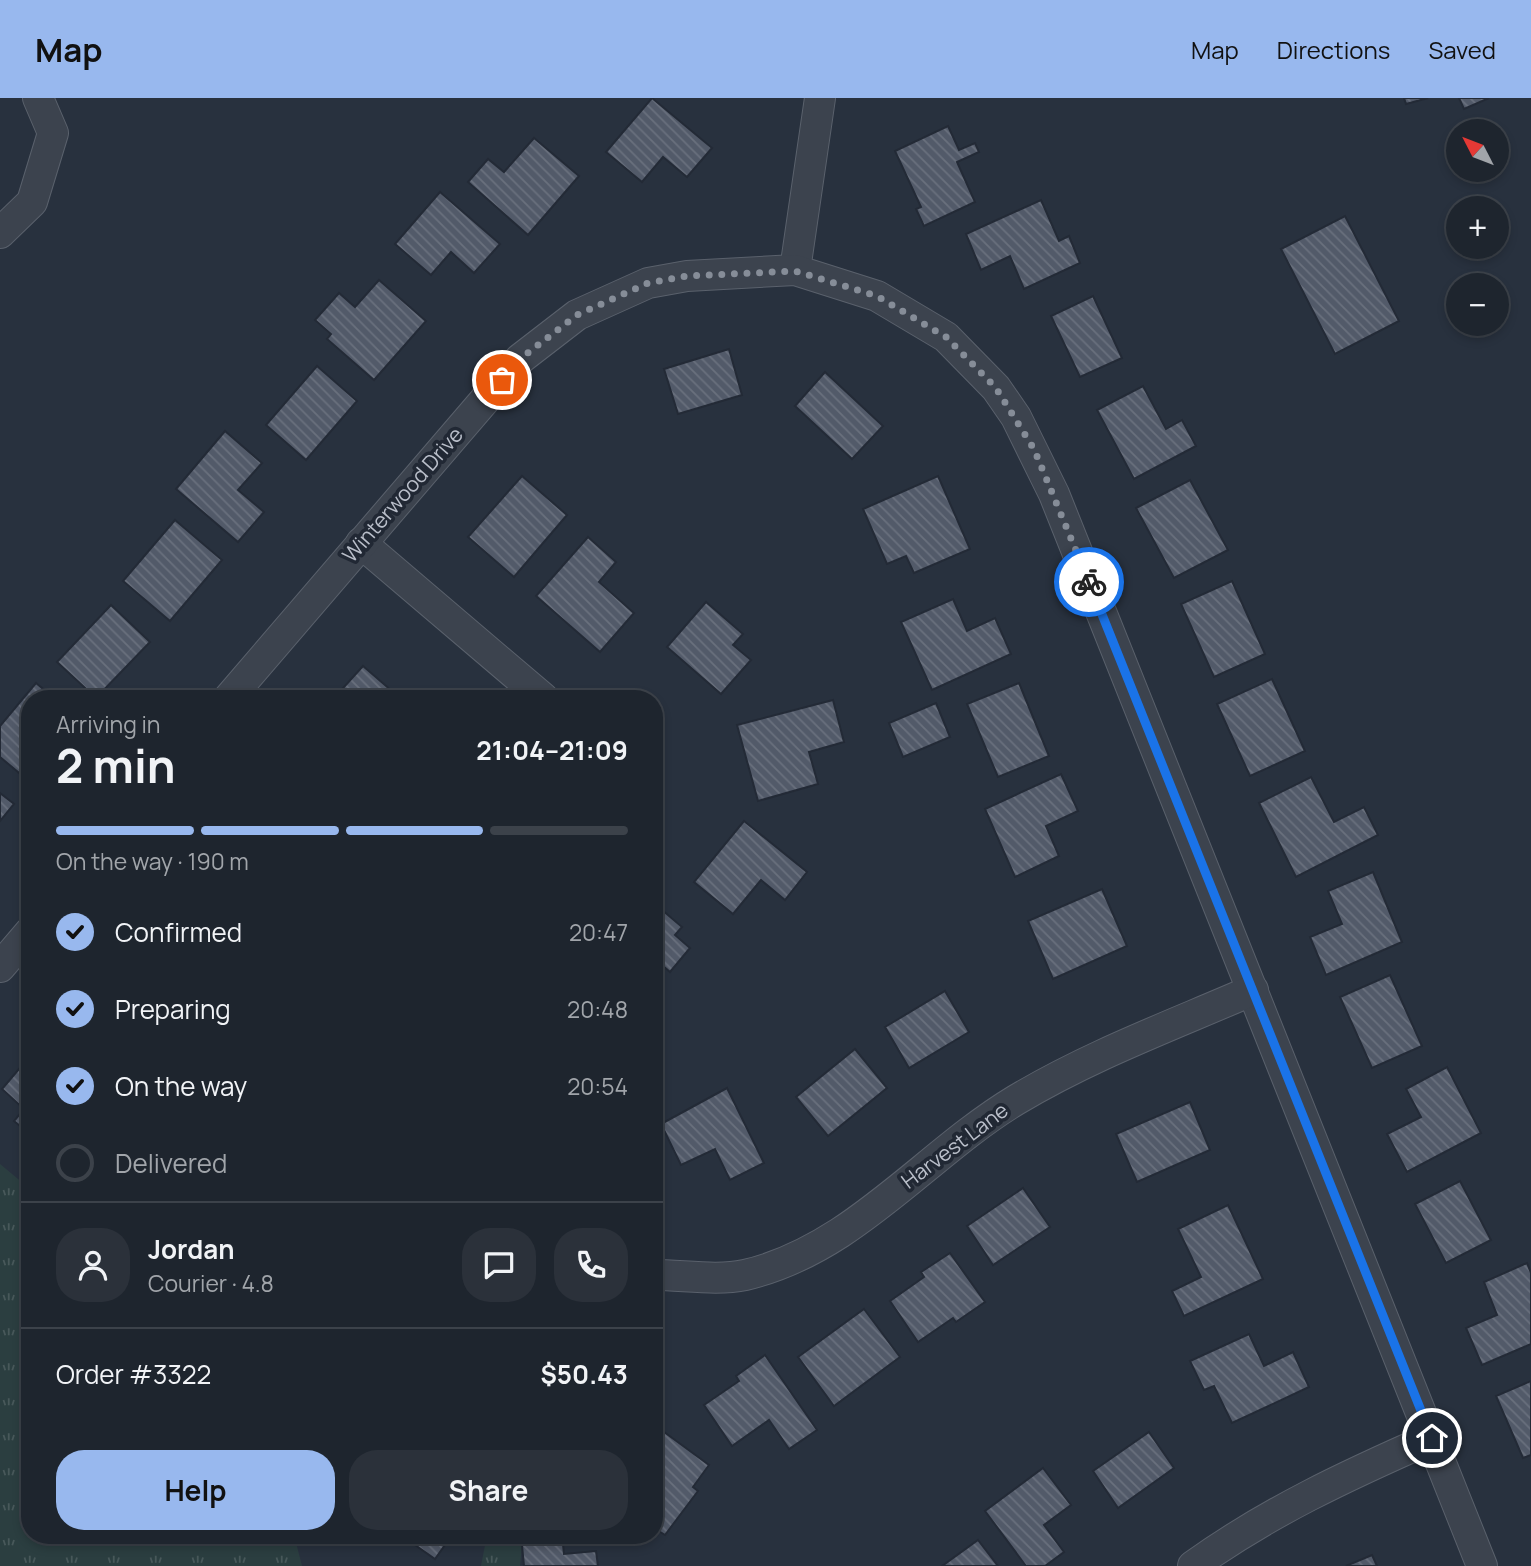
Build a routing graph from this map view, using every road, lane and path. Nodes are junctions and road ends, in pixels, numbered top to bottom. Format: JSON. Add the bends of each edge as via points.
{"nodes":[{"id":1,"x":38,"y":98,"type":"edge"},
{"id":2,"x":820,"y":98,"type":"edge"},
{"id":3,"x":0,"y":233,"type":"edge"},
{"id":4,"x":795,"y":271,"type":"junction"},
{"id":5,"x":361,"y":543,"type":"junction"},
{"id":6,"x":236,"y":690,"type":"edge"},
{"id":7,"x":534,"y":690,"type":"edge"},
{"id":8,"x":21,"y":942,"type":"edge"},
{"id":9,"x":0,"y":967,"type":"edge"},
{"id":10,"x":1253,"y":990,"type":"junction"},
{"id":11,"x":663,"y":1275,"type":"edge"},
{"id":12,"x":1432,"y":1438,"type":"junction"},
{"id":13,"x":1193,"y":1566,"type":"edge"},
{"id":14,"x":1482,"y":1566,"type":"edge"}],
"edges":[{"from":1,"to":3,"type":"street","via":[[53,133],[32,202]]},
{"from":2,"to":4,"type":"street"},
{"from":4,"to":5,"type":"street","name":"Winterwood Drive","via":[[687,276],[648,283],[577,315],[520,359]]},
{"from":4,"to":10,"type":"street","name":"Winterwood Drive","via":[[877,296],[918,318],[946,337],[996,388],[1016,417],[1054,494]]},
{"from":5,"to":6,"type":"street","name":"Winterwood Drive"},
{"from":5,"to":7,"type":"street"},
{"from":8,"to":9,"type":"street"},
{"from":10,"to":11,"type":"street","name":"Harvest Lane","via":[[1070,1069],[1026,1094],[847,1229],[780,1264],[743,1275]]},
{"from":10,"to":12,"type":"street","name":"Winterwood Drive"},
{"from":12,"to":13,"type":"street","via":[[1295,1501]]},
{"from":12,"to":14,"type":"street","name":"Winterwood Drive"}]}
